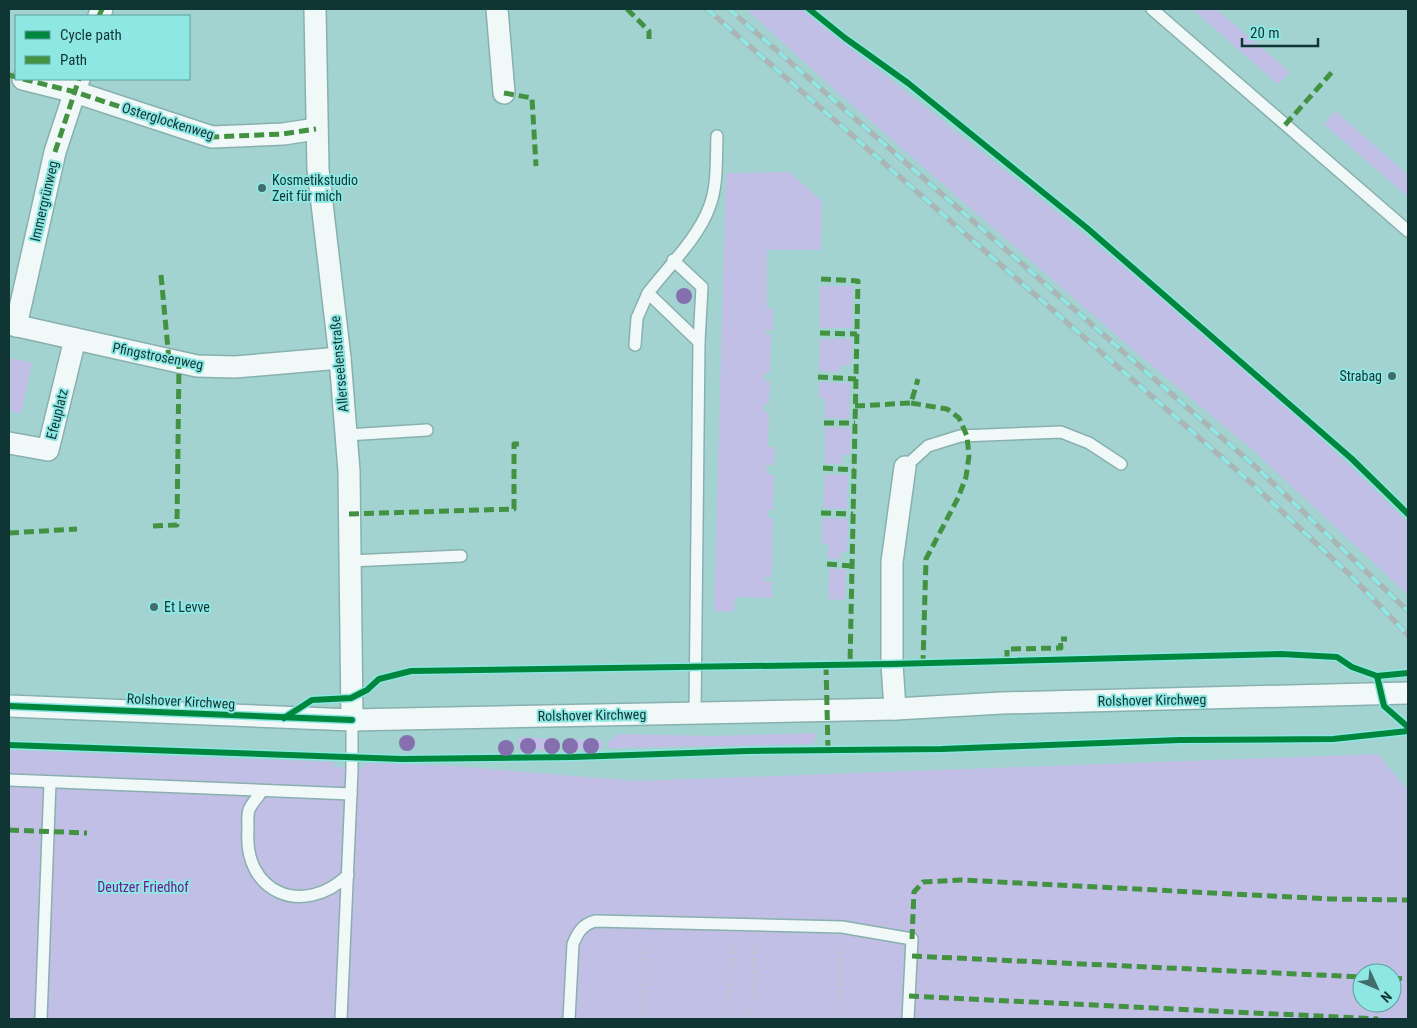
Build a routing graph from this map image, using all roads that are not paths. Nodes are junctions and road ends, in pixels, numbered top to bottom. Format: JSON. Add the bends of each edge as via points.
{"nodes":[{"id":1,"x":315,"y":9,"type":"edge"},
{"id":2,"x":497,"y":9,"type":"edge"},
{"id":3,"x":1152,"y":9,"type":"edge"},
{"id":4,"x":31,"y":80,"type":"edge"},
{"id":5,"x":77,"y":86,"type":"edge"},
{"id":6,"x":504,"y":93,"type":"dead end"},
{"id":7,"x":316,"y":129,"type":"junction"},
{"id":8,"x":717,"y":136,"type":"dead end"},
{"id":9,"x":1408,"y":232,"type":"edge"},
{"id":10,"x":673,"y":260,"type":"junction"},
{"id":11,"x":648,"y":293,"type":"junction"},
{"id":12,"x":12,"y":325,"type":"edge"},
{"id":13,"x":75,"y":340,"type":"junction"},
{"id":14,"x":699,"y":342,"type":"junction"},
{"id":15,"x":635,"y":345,"type":"dead end"},
{"id":16,"x":340,"y":358,"type":"junction"},
{"id":17,"x":427,"y":430,"type":"dead end"},
{"id":18,"x":346,"y":435,"type":"junction"},
{"id":19,"x":9,"y":443,"type":"edge"},
{"id":20,"x":1121,"y":464,"type":"dead end"},
{"id":21,"x":905,"y":467,"type":"joint"},
{"id":22,"x":461,"y":556,"type":"dead end"},
{"id":23,"x":350,"y":561,"type":"junction"},
{"id":24,"x":1408,"y":693,"type":"edge"},
{"id":25,"x":9,"y":706,"type":"edge"},
{"id":26,"x":895,"y":709,"type":"junction"},
{"id":27,"x":696,"y":713,"type":"junction"},
{"id":28,"x":352,"y":720,"type":"junction"},
{"id":29,"x":9,"y":780,"type":"edge"},
{"id":30,"x":50,"y":782,"type":"junction"},
{"id":31,"x":262,"y":791,"type":"junction"},
{"id":32,"x":351,"y":794,"type":"junction"},
{"id":33,"x":348,"y":876,"type":"junction"},
{"id":34,"x":41,"y":1019,"type":"edge"},
{"id":35,"x":341,"y":1019,"type":"edge"},
{"id":36,"x":569,"y":1019,"type":"edge"},
{"id":37,"x":908,"y":1019,"type":"edge"}],
"edges":[{"from":1,"to":7,"type":"street","name":"Allerseelenstraße"},
{"from":2,"to":6,"type":"street"},
{"from":3,"to":9,"type":"lane"},
{"from":4,"to":5,"type":"street","name":"Osterglockenweg"},
{"from":5,"to":7,"type":"street","name":"Osterglockenweg","via":[[212,137]]},
{"from":5,"to":12,"type":"street","name":"Immergrünweg","via":[[55,152]]},
{"from":7,"to":16,"type":"street","name":"Allerseelenstraße"},
{"from":8,"to":10,"type":"lane","via":[[714,189],[709,208],[701,226]]},
{"from":10,"to":11,"type":"lane"},
{"from":10,"to":14,"type":"lane","via":[[702,287]]},
{"from":11,"to":14,"type":"lane"},
{"from":11,"to":15,"type":"lane","via":[[637,318]]},
{"from":12,"to":13,"type":"street","name":"Pfingstrosenweg"},
{"from":13,"to":16,"type":"street","name":"Pfingstrosenweg","via":[[197,366],[235,367]]},
{"from":13,"to":19,"type":"street","name":"Efeuplatz","via":[[48,450]]},
{"from":14,"to":27,"type":"lane"},
{"from":16,"to":18,"type":"street","name":"Allerseelenstraße"},
{"from":17,"to":18,"type":"lane"},
{"from":18,"to":23,"type":"street","name":"Allerseelenstraße"},
{"from":20,"to":21,"type":"lane","via":[[1089,443],[1061,432],[960,436],[928,446]]},
{"from":21,"to":26,"type":"street","via":[[892,562]]},
{"from":22,"to":23,"type":"lane"},
{"from":23,"to":28,"type":"street","name":"Allerseelenstraße"},
{"from":24,"to":26,"type":"street","name":"Rolshover Kirchweg","via":[[1002,703]]},
{"from":25,"to":28,"type":"street","name":"Rolshover Kirchweg"},
{"from":26,"to":27,"type":"street","name":"Rolshover Kirchweg"},
{"from":27,"to":28,"type":"street","name":"Rolshover Kirchweg"},
{"from":28,"to":32,"type":"lane"},
{"from":29,"to":30,"type":"lane"},
{"from":30,"to":31,"type":"lane"},
{"from":30,"to":34,"type":"lane"},
{"from":31,"to":32,"type":"lane"},
{"from":31,"to":33,"type":"lane","via":[[249,810],[247,836],[253,869],[262,882],[290,897],[328,890]]},
{"from":32,"to":33,"type":"lane"},
{"from":33,"to":35,"type":"lane"},
{"from":36,"to":37,"type":"lane","via":[[573,944],[585,924],[595,921],[842,928],[912,939]]}]}
